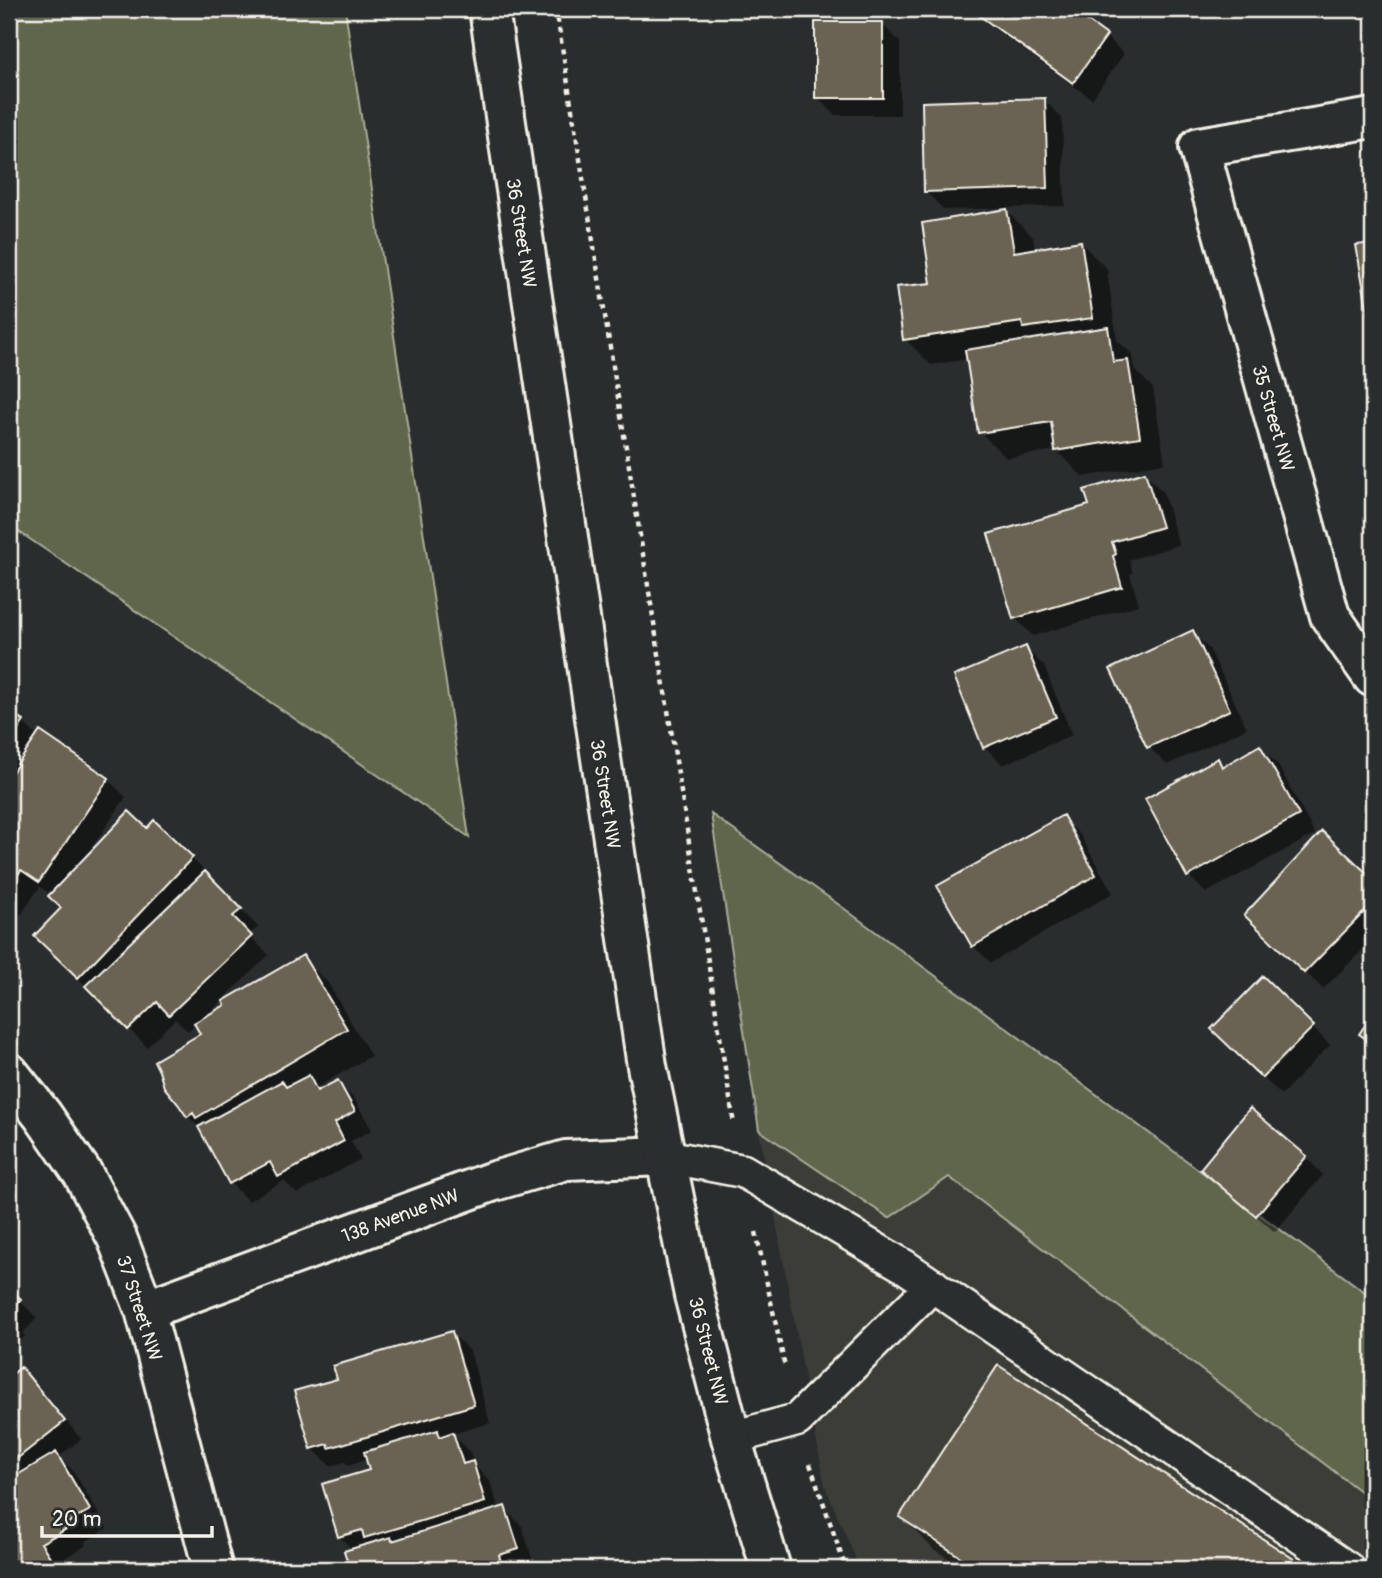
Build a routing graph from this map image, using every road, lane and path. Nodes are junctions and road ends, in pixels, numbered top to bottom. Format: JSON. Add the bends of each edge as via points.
{"nodes":[{"id":1,"x":489,"y":9,"type":"edge"},
{"id":2,"x":556,"y":9,"type":"edge"},
{"id":3,"x":1373,"y":118,"type":"edge"},
{"id":4,"x":1373,"y":677,"type":"edge"},
{"id":5,"x":9,"y":1073,"type":"edge"},
{"id":6,"x":664,"y":1156,"type":"junction"},
{"id":7,"x":743,"y":1171,"type":"junction"},
{"id":8,"x":933,"y":1285,"type":"junction"},
{"id":9,"x":145,"y":1310,"type":"junction"},
{"id":10,"x":797,"y":1420,"type":"junction"},
{"id":11,"x":731,"y":1438,"type":"junction"},
{"id":12,"x":213,"y":1569,"type":"edge"},
{"id":13,"x":771,"y":1569,"type":"edge"},
{"id":14,"x":846,"y":1569,"type":"edge"},
{"id":15,"x":1348,"y":1569,"type":"edge"}],
"edges":[{"from":1,"to":6,"type":"street","name":"36 Street NW"},
{"from":2,"to":7,"type":"path"},
{"from":3,"to":4,"type":"street","name":"35 Street NW","via":[[1199,147],[1330,616]]},
{"from":5,"to":9,"type":"street","name":"37 Street NW","via":[[83,1174],[117,1238]]},
{"from":6,"to":7,"type":"lane"},
{"from":6,"to":9,"type":"street","name":"138 Avenue NW","via":[[566,1160],[491,1182]]},
{"from":6,"to":11,"type":"street","name":"36 Street NW"},
{"from":7,"to":8,"type":"lane"},
{"from":7,"to":10,"type":"path"},
{"from":8,"to":10,"type":"lane"},
{"from":8,"to":15,"type":"lane"},
{"from":9,"to":12,"type":"street","name":"37 Street NW"},
{"from":10,"to":11,"type":"lane"},
{"from":10,"to":14,"type":"path"},
{"from":11,"to":13,"type":"street","name":"36 Street NW"}]}
